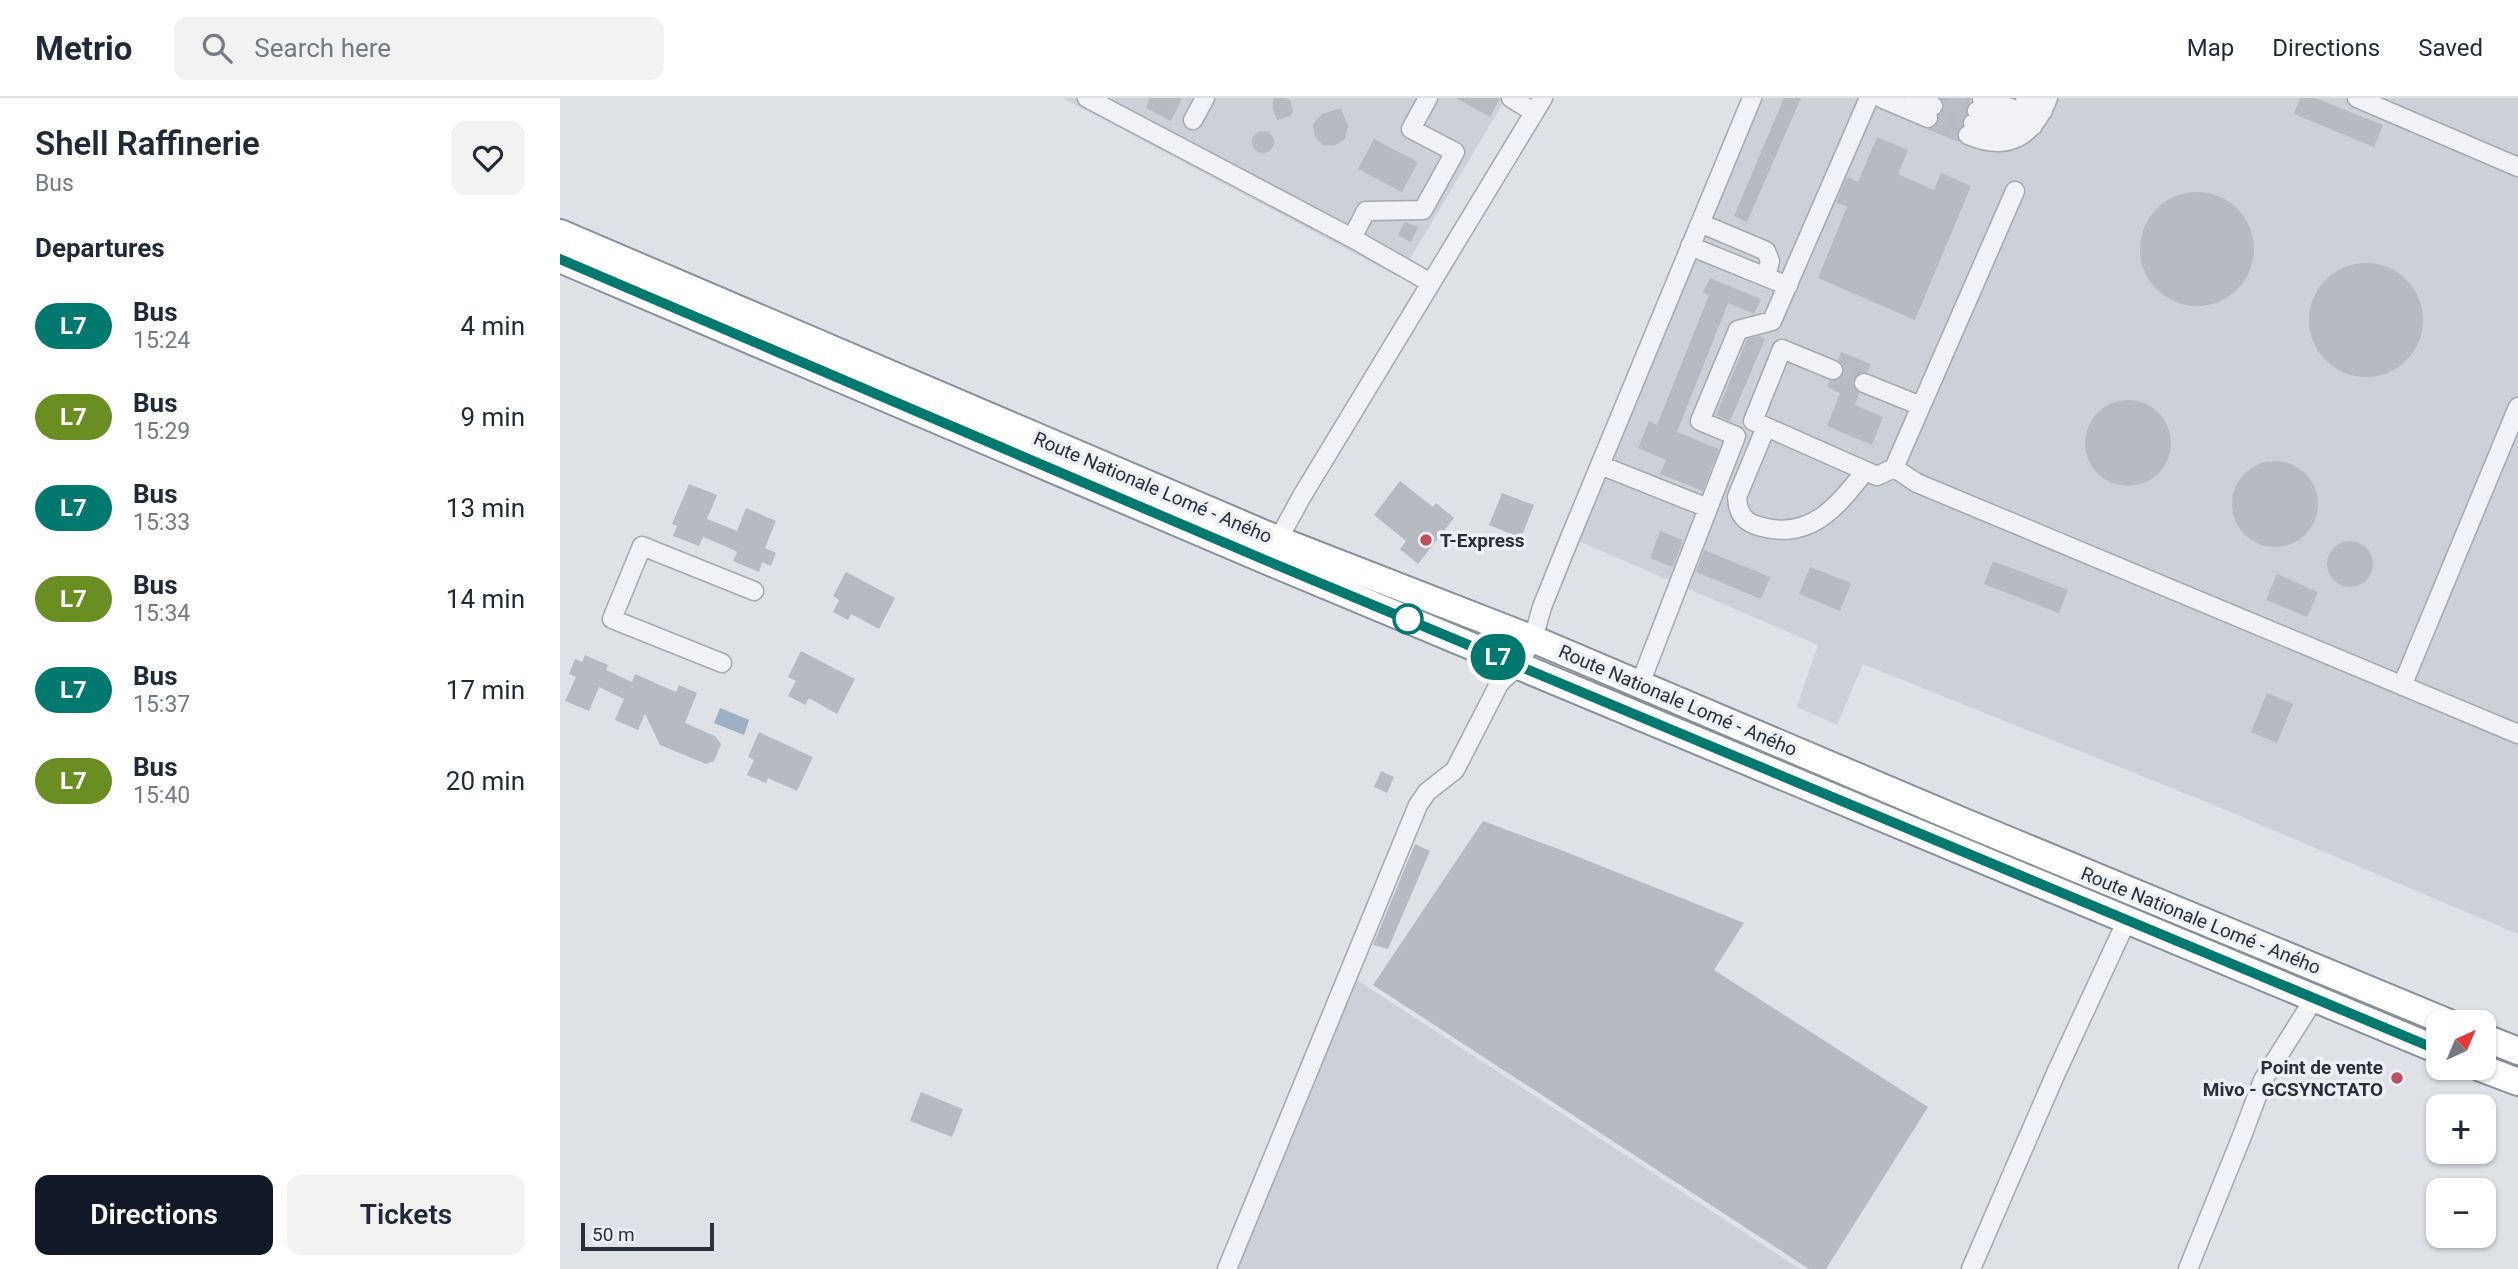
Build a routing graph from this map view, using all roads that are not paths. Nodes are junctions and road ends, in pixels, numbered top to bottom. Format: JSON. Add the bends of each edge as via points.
{"nodes":[{"id":1,"x":1087,"y":98,"type":"edge"},
{"id":2,"x":1205,"y":98,"type":"edge"},
{"id":3,"x":1428,"y":98,"type":"edge"},
{"id":4,"x":1511,"y":98,"type":"edge"},
{"id":5,"x":1752,"y":98,"type":"edge"},
{"id":6,"x":1869,"y":98,"type":"edge"},
{"id":7,"x":1881,"y":98,"type":"edge"},
{"id":8,"x":1914,"y":98,"type":"edge"},
{"id":9,"x":2025,"y":98,"type":"edge"},
{"id":10,"x":2357,"y":98,"type":"edge"},
{"id":11,"x":2046,"y":103,"type":"edge"},
{"id":12,"x":1538,"y":105,"type":"edge"},
{"id":13,"x":1975,"y":117,"type":"edge"},
{"id":14,"x":1193,"y":120,"type":"dead end"},
{"id":15,"x":2033,"y":127,"type":"junction"},
{"id":16,"x":2518,"y":167,"type":"edge"},
{"id":17,"x":2015,"y":191,"type":"dead end"},
{"id":18,"x":1700,"y":223,"type":"junction"},
{"id":19,"x":560,"y":233,"type":"edge"},
{"id":20,"x":1352,"y":238,"type":"junction"},
{"id":21,"x":1690,"y":246,"type":"junction"},
{"id":22,"x":560,"y":259,"type":"edge"},
{"id":23,"x":1766,"y":277,"type":"junction"},
{"id":24,"x":1431,"y":283,"type":"junction"},
{"id":25,"x":1787,"y":286,"type":"junction"},
{"id":26,"x":1833,"y":370,"type":"tunnel mouth"},
{"id":27,"x":1864,"y":383,"type":"tunnel mouth"},
{"id":28,"x":1921,"y":406,"type":"junction"},
{"id":29,"x":2518,"y":407,"type":"edge"},
{"id":30,"x":1766,"y":427,"type":"junction"},
{"id":31,"x":1600,"y":464,"type":"junction"},
{"id":32,"x":1894,"y":468,"type":"junction"},
{"id":33,"x":1865,"y":471,"type":"junction"},
{"id":34,"x":1708,"y":508,"type":"junction"},
{"id":35,"x":1272,"y":550,"type":"junction"},
{"id":36,"x":754,"y":591,"type":"dead end"},
{"id":37,"x":1533,"y":639,"type":"junction"},
{"id":38,"x":722,"y":663,"type":"dead end"},
{"id":39,"x":1518,"y":665,"type":"junction"},
{"id":40,"x":1640,"y":684,"type":"junction"},
{"id":41,"x":2402,"y":686,"type":"junction"},
{"id":42,"x":2518,"y":734,"type":"edge"},
{"id":43,"x":2127,"y":920,"type":"junction"},
{"id":44,"x":2314,"y":999,"type":"junction"},
{"id":45,"x":2426,"y":1013,"type":"edge"},
{"id":46,"x":2496,"y":1043,"type":"edge"},
{"id":47,"x":2426,"y":1045,"type":"edge"},
{"id":48,"x":2518,"y":1052,"type":"edge"},
{"id":49,"x":2496,"y":1074,"type":"edge"},
{"id":50,"x":2518,"y":1082,"type":"edge"},
{"id":51,"x":1227,"y":1269,"type":"edge"},
{"id":52,"x":1971,"y":1269,"type":"edge"},
{"id":53,"x":2188,"y":1269,"type":"edge"}],
"edges":[{"from":1,"to":20,"type":"street"},
{"from":2,"to":14,"type":"street"},
{"from":3,"to":20,"type":"street","via":[[1411,128],[1455,152],[1423,210],[1366,211]]},
{"from":4,"to":12,"type":"street"},
{"from":5,"to":18,"type":"street"},
{"from":6,"to":25,"type":"street"},
{"from":7,"to":8,"type":"street","via":[[1931,112]]},
{"from":9,"to":11,"type":"street"},
{"from":10,"to":16,"type":"street"},
{"from":11,"to":13,"type":"street","via":[[2023,112]]},
{"from":11,"to":15,"type":"street"},
{"from":12,"to":24,"type":"street"},
{"from":13,"to":15,"type":"street"},
{"from":13,"to":15,"type":"street","via":[[1984,141],[2012,139]]},
{"from":17,"to":28,"type":"street"},
{"from":18,"to":21,"type":"street"},
{"from":18,"to":23,"type":"street","via":[[1766,251],[1770,261]]},
{"from":19,"to":35,"type":"highway","name":"Route Nationale Lomé - Aného"},
{"from":20,"to":24,"type":"street"},
{"from":21,"to":23,"type":"street"},
{"from":21,"to":31,"type":"street"},
{"from":22,"to":35,"type":"highway","name":"Route Nationale Lomé - Aného"},
{"from":23,"to":25,"type":"street"},
{"from":24,"to":35,"type":"street"},
{"from":25,"to":34,"type":"street","via":[[1772,321],[1738,330],[1700,421],[1737,436]]},
{"from":26,"to":30,"type":"street","via":[[1782,349],[1753,421]]},
{"from":27,"to":28,"type":"street"},
{"from":28,"to":32,"type":"street"},
{"from":29,"to":41,"type":"street"},
{"from":30,"to":33,"type":"street"},
{"from":30,"to":33,"type":"street","via":[[1737,497],[1738,509],[1752,525],[1786,531],[1813,523],[1830,511]]},
{"from":31,"to":34,"type":"street"},
{"from":31,"to":37,"type":"street"},
{"from":32,"to":33,"type":"street","via":[[1878,476]]},
{"from":32,"to":41,"type":"street","via":[[1917,483]]},
{"from":34,"to":40,"type":"street"},
{"from":35,"to":37,"type":"highway","name":"Route Nationale Lomé - Aného"},
{"from":35,"to":39,"type":"highway","name":"Route Nationale Lomé - Aného"},
{"from":36,"to":38,"type":"street","via":[[642,546],[612,619]]},
{"from":37,"to":39,"type":"street"},
{"from":37,"to":40,"type":"highway","name":"Route Nationale Lomé - Aného"},
{"from":39,"to":43,"type":"highway","name":"Route Nationale Lomé - Aného"},
{"from":39,"to":51,"type":"street","via":[[1499,684],[1455,771],[1418,805]]},
{"from":40,"to":45,"type":"highway","name":"Route Nationale Lomé - Aného"},
{"from":41,"to":42,"type":"street"},
{"from":43,"to":44,"type":"highway","name":"Route Nationale Lomé - Aného"},
{"from":43,"to":52,"type":"street"},
{"from":44,"to":47,"type":"highway","name":"Route Nationale Lomé - Aného"},
{"from":44,"to":53,"type":"street","via":[[2263,1080]]},
{"from":46,"to":48,"type":"highway"},
{"from":49,"to":50,"type":"highway"}]}
